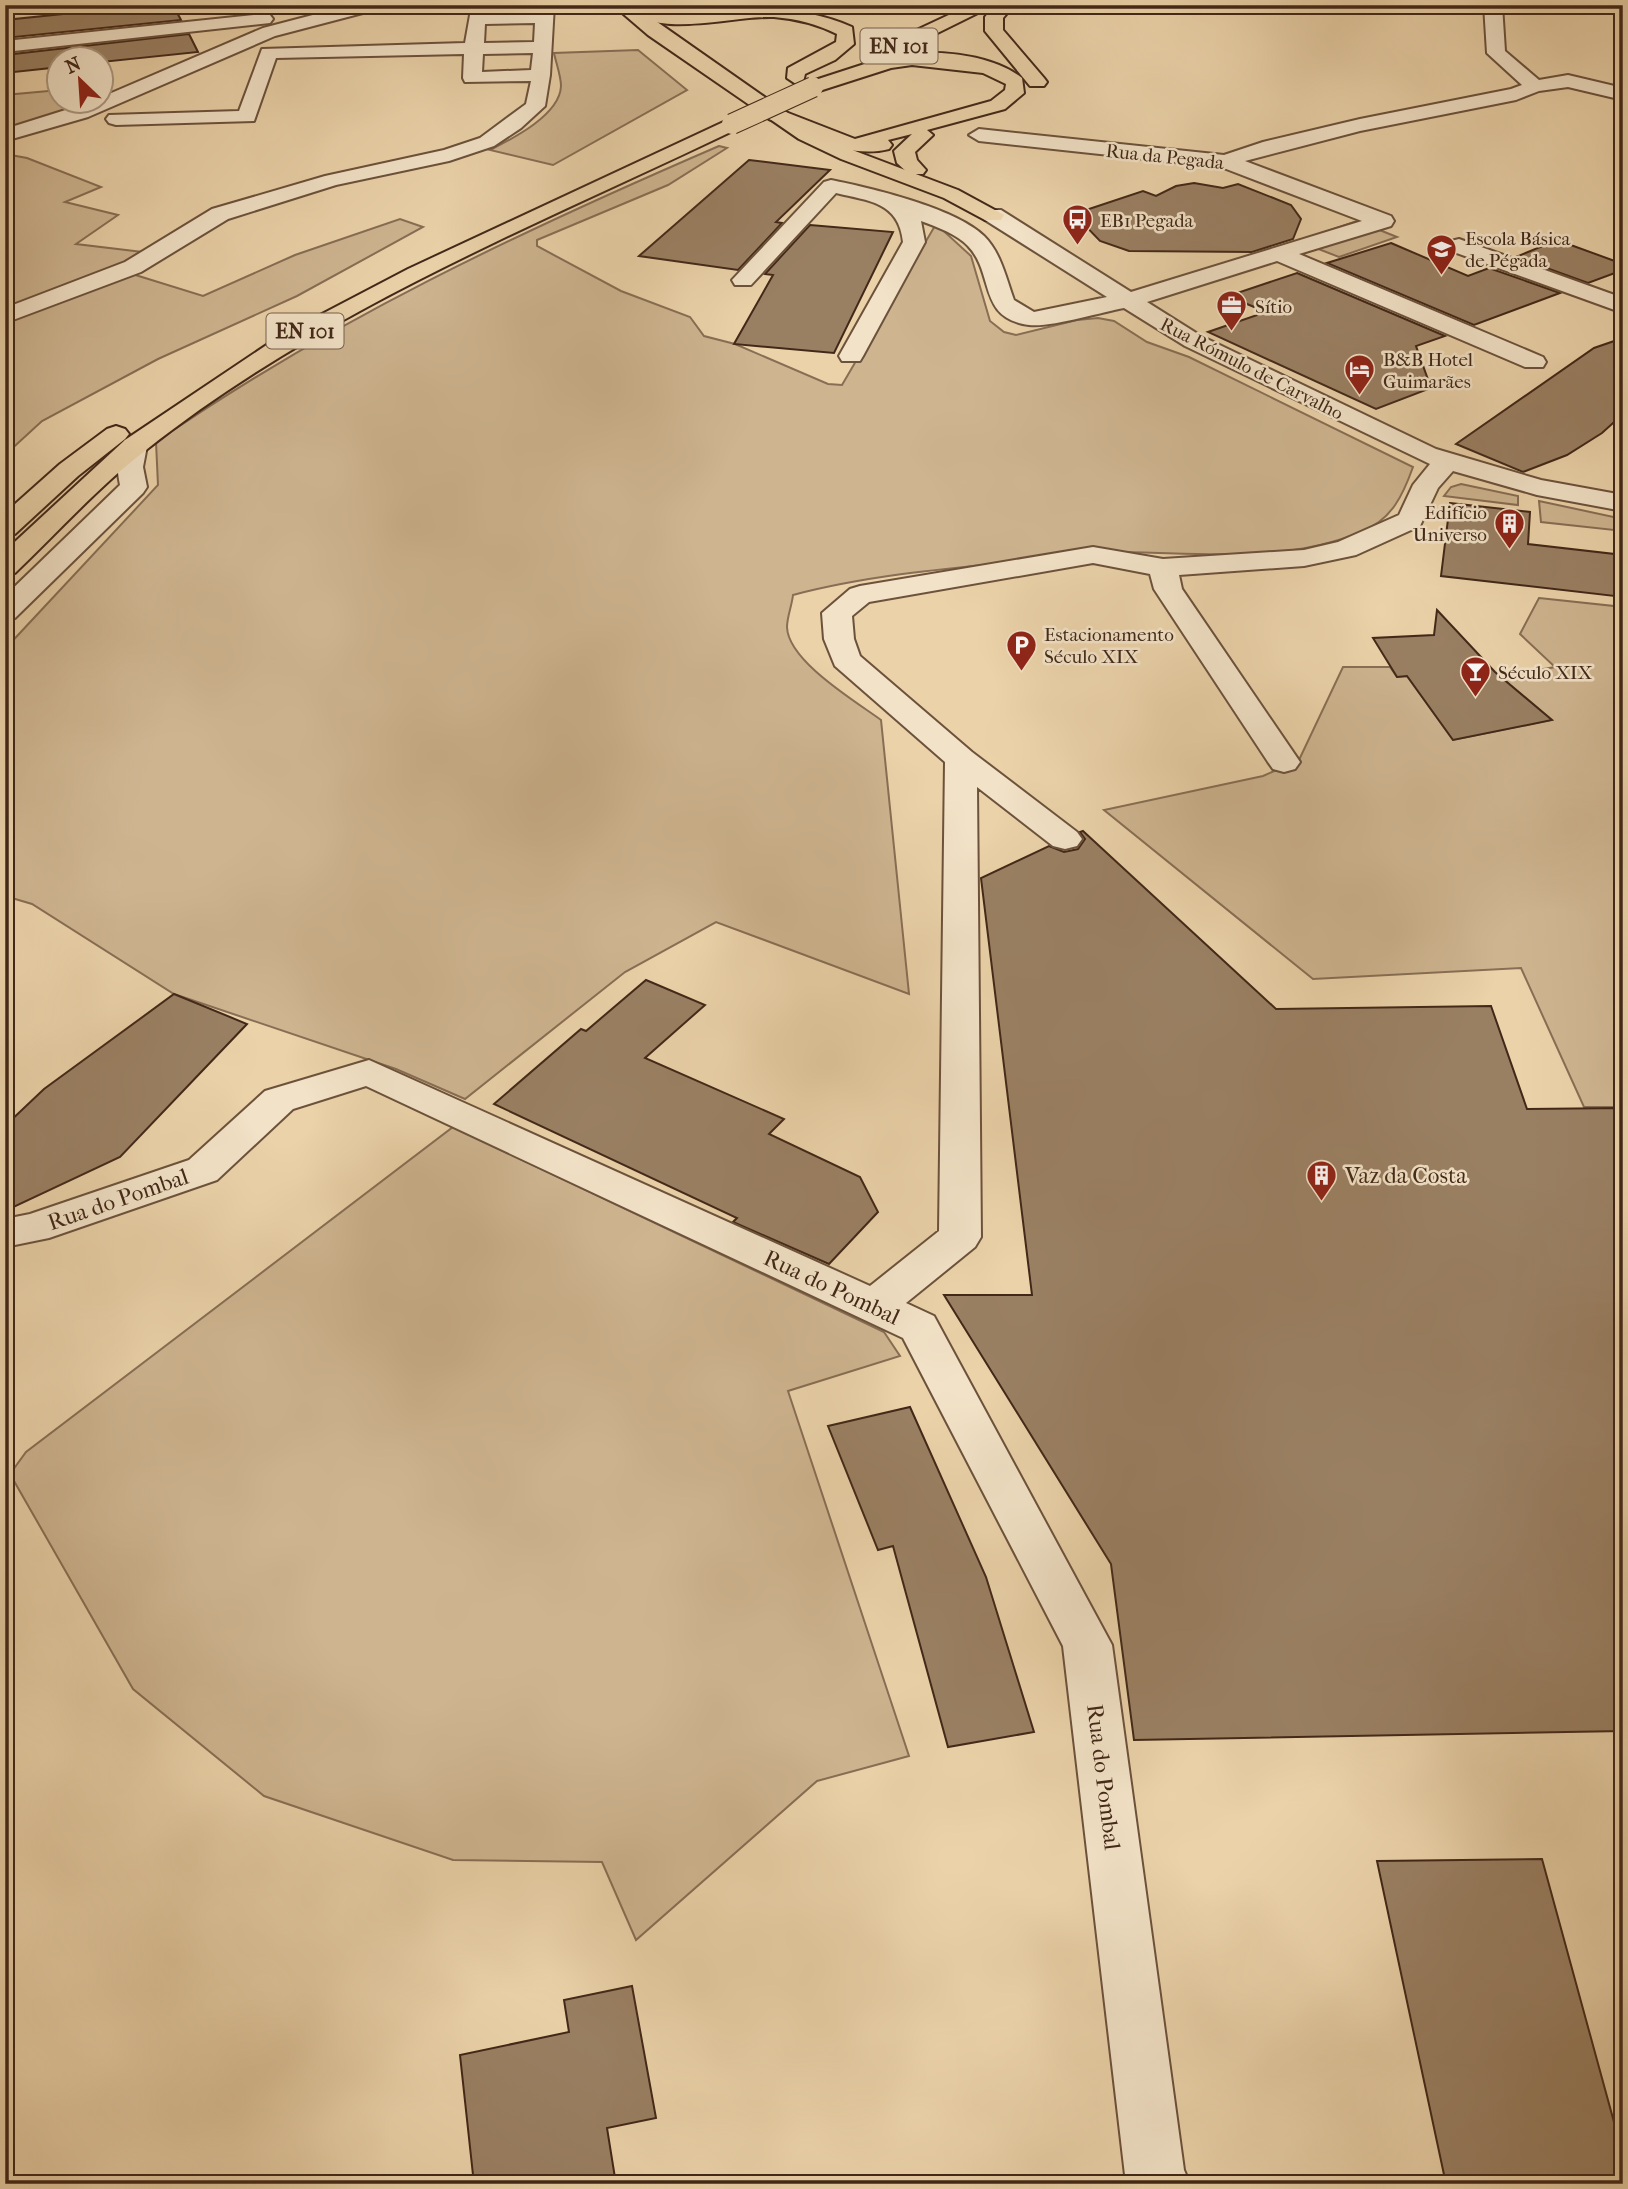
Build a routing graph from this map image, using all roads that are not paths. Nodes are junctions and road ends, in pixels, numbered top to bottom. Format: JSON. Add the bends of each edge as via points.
{"nodes":[{"id":1,"x":24,"y":5,"type":"edge"},
{"id":2,"x":318,"y":5,"type":"edge"},
{"id":3,"x":372,"y":5,"type":"edge"},
{"id":4,"x":622,"y":5,"type":"edge"},
{"id":5,"x":632,"y":5,"type":"edge"},
{"id":6,"x":645,"y":5,"type":"edge"},
{"id":7,"x":679,"y":5,"type":"edge"},
{"id":8,"x":960,"y":5,"type":"edge"},
{"id":9,"x":985,"y":5,"type":"edge"},
{"id":10,"x":1005,"y":5,"type":"edge"},
{"id":11,"x":1493,"y":5,"type":"edge"},
{"id":12,"x":5,"y":7,"type":"edge"},
{"id":13,"x":730,"y":8,"type":"edge"},
{"id":14,"x":545,"y":11,"type":"edge"},
{"id":15,"x":659,"y":25,"type":"junction"},
{"id":16,"x":695,"y":41,"type":"junction"},
{"id":17,"x":5,"y":47,"type":"edge"},
{"id":18,"x":542,"y":47,"type":"junction"},
{"id":19,"x":473,"y":48,"type":"junction"},
{"id":20,"x":541,"y":75,"type":"junction"},
{"id":21,"x":804,"y":83,"type":"junction"},
{"id":22,"x":1535,"y":86,"type":"junction"},
{"id":23,"x":1623,"y":94,"type":"edge"},
{"id":24,"x":776,"y":115,"type":"junction"},
{"id":25,"x":116,"y":119,"type":"dead end"},
{"id":26,"x":724,"y":119,"type":"junction"},
{"id":27,"x":812,"y":121,"type":"junction"},
{"id":28,"x":916,"y":132,"type":"junction"},
{"id":29,"x":5,"y":135,"type":"edge"},
{"id":30,"x":979,"y":135,"type":"dead end"},
{"id":31,"x":859,"y":147,"type":"junction"},
{"id":32,"x":496,"y":158,"type":"dead end"},
{"id":33,"x":1225,"y":161,"type":"junction"},
{"id":34,"x":874,"y":165,"type":"junction"},
{"id":35,"x":389,"y":168,"type":"junction"},
{"id":36,"x":916,"y":170,"type":"junction"},
{"id":37,"x":894,"y":203,"type":"junction"},
{"id":38,"x":993,"y":215,"type":"junction"},
{"id":39,"x":1459,"y":246,"type":"dead end"},
{"id":40,"x":1280,"y":254,"type":"junction"},
{"id":41,"x":743,"y":280,"type":"dead end"},
{"id":42,"x":1128,"y":300,"type":"junction"},
{"id":43,"x":1623,"y":306,"type":"edge"},
{"id":44,"x":5,"y":316,"type":"edge"},
{"id":45,"x":851,"y":356,"type":"dead end"},
{"id":46,"x":1534,"y":362,"type":"dead end"},
{"id":47,"x":134,"y":446,"type":"junction"},
{"id":48,"x":1448,"y":461,"type":"junction"},
{"id":49,"x":1623,"y":503,"type":"edge"},
{"id":50,"x":5,"y":528,"type":"edge"},
{"id":51,"x":5,"y":567,"type":"edge"},
{"id":52,"x":1163,"y":568,"type":"junction"},
{"id":53,"x":5,"y":612,"type":"edge"},
{"id":54,"x":961,"y":759,"type":"junction"},
{"id":55,"x":1284,"y":762,"type":"dead end"},
{"id":56,"x":1065,"y":839,"type":"dead end"},
{"id":57,"x":5,"y":1233,"type":"edge"},
{"id":58,"x":874,"y":1306,"type":"junction"},
{"id":59,"x":1160,"y":2184,"type":"edge"}],
"edges":[{"from":1,"to":12,"type":"street"},
{"from":2,"to":17,"type":"street","via":[[218,26]]},
{"from":3,"to":29,"type":"street","via":[[269,32],[81,113]]},
{"from":4,"to":15,"type":"main road","name":"Rua Rómulo de Carvalho"},
{"from":5,"to":15,"type":"main road"},
{"from":6,"to":15,"type":"main road","name":"Rua Rómulo de Carvalho"},
{"from":7,"to":13,"type":"main road"},
{"from":8,"to":21,"type":"main road","number":"EN 101"},
{"from":9,"to":21,"type":"main road","number":"EN 101"},
{"from":10,"to":28,"type":"main road","via":[[994,17],[994,31],[1035,79],[1039,87],[1034,101],[1012,113]]},
{"from":11,"to":22,"type":"street","via":[[1496,53]]},
{"from":13,"to":15,"type":"main road"},
{"from":13,"to":16,"type":"main road","via":[[695,24],[691,34]]},
{"from":13,"to":21,"type":"main road","via":[[832,22],[846,31],[845,44],[795,72]]},
{"from":14,"to":18,"type":"street"},
{"from":14,"to":19,"type":"street","via":[[476,19]]},
{"from":15,"to":16,"type":"main road","name":"Rua Rómulo de Carvalho"},
{"from":15,"to":24,"type":"main road","name":"Rua Rómulo de Carvalho"},
{"from":16,"to":27,"type":"main road","name":"Rua Rómulo de Carvalho"},
{"from":18,"to":19,"type":"street"},
{"from":18,"to":20,"type":"street"},
{"from":19,"to":20,"type":"street","via":[[472,78]]},
{"from":19,"to":25,"type":"street","via":[[269,54],[247,117]]},
{"from":20,"to":35,"type":"street","via":[[535,106],[487,142]]},
{"from":21,"to":26,"type":"main road","number":"EN 101","bridge":true},
{"from":21,"to":28,"type":"main road","via":[[833,83],[888,62],[911,59],[978,64],[1002,72],[1016,83],[1010,99],[999,105]]},
{"from":22,"to":23,"type":"street","via":[[1567,81]]},
{"from":22,"to":33,"type":"street","via":[[1516,94],[1270,146]]},
{"from":24,"to":31,"type":"main road","via":[[795,120],[838,144]]},
{"from":24,"to":34,"type":"main road","name":"Rua Rómulo de Carvalho","via":[[822,143]]},
{"from":26,"to":47,"type":"main road","number":"EN 101","via":[[324,320],[251,363]]},
{"from":26,"to":50,"type":"main road","number":"EN 101","via":[[257,336],[146,410]]},
{"from":27,"to":28,"type":"main road","via":[[859,131]]},
{"from":27,"to":31,"type":"main road","name":"Rua Rómulo de Carvalho"},
{"from":28,"to":31,"type":"main road","via":[[880,146]]},
{"from":28,"to":36,"type":"main road","via":[[904,151],[907,163]]},
{"from":30,"to":33,"type":"street","name":"Rua da Pegada"},
{"from":31,"to":34,"type":"main road","via":[[861,157]]},
{"from":31,"to":36,"type":"main road","name":"Rua Rómulo de Carvalho"},
{"from":32,"to":35,"type":"street","via":[[410,176]]},
{"from":33,"to":40,"type":"street","name":"Rua da Pegada","via":[[1383,220]]},
{"from":34,"to":38,"type":"main road","name":"Rua Rómulo de Carvalho"},
{"from":35,"to":44,"type":"street","via":[[220,214],[133,267]]},
{"from":36,"to":38,"type":"main road","name":"Rua Rómulo de Carvalho","via":[[962,192]]},
{"from":37,"to":41,"type":"street","via":[[831,186]]},
{"from":37,"to":42,"type":"street","via":[[947,223],[975,240],[987,256],[1003,303],[1015,313],[1032,319]]},
{"from":37,"to":45,"type":"street","via":[[912,223],[914,242]]},
{"from":38,"to":42,"type":"street","name":"Rua Rómulo de Carvalho"},
{"from":39,"to":43,"type":"street"},
{"from":40,"to":42,"type":"street"},
{"from":40,"to":46,"type":"street"},
{"from":42,"to":48,"type":"street","name":"Rua Rómulo de Carvalho","via":[[1193,341],[1427,455]]},
{"from":47,"to":51,"type":"main road","number":"EN 101"},
{"from":47,"to":53,"type":"street","via":[[130,467],[134,487]]},
{"from":48,"to":49,"type":"street","name":"Rua Rómulo de Carvalho","via":[[1537,487]]},
{"from":48,"to":52,"type":"street","via":[[1426,485],[1410,520],[1346,549],[1292,559]]},
{"from":52,"to":54,"type":"street","via":[[1093,555],[860,595],[837,613],[846,660]]},
{"from":52,"to":55,"type":"street","via":[[1168,589]]},
{"from":54,"to":56,"type":"street"},
{"from":54,"to":58,"type":"street","via":[[960,1237]]},
{"from":57,"to":58,"type":"street","name":"Rua do Pombal","via":[[34,1228],[203,1170],[279,1100],[369,1072]]},
{"from":58,"to":59,"type":"street","name":"Rua do Pombal","via":[[919,1327],[1087,1645],[1155,2175]]}]}
